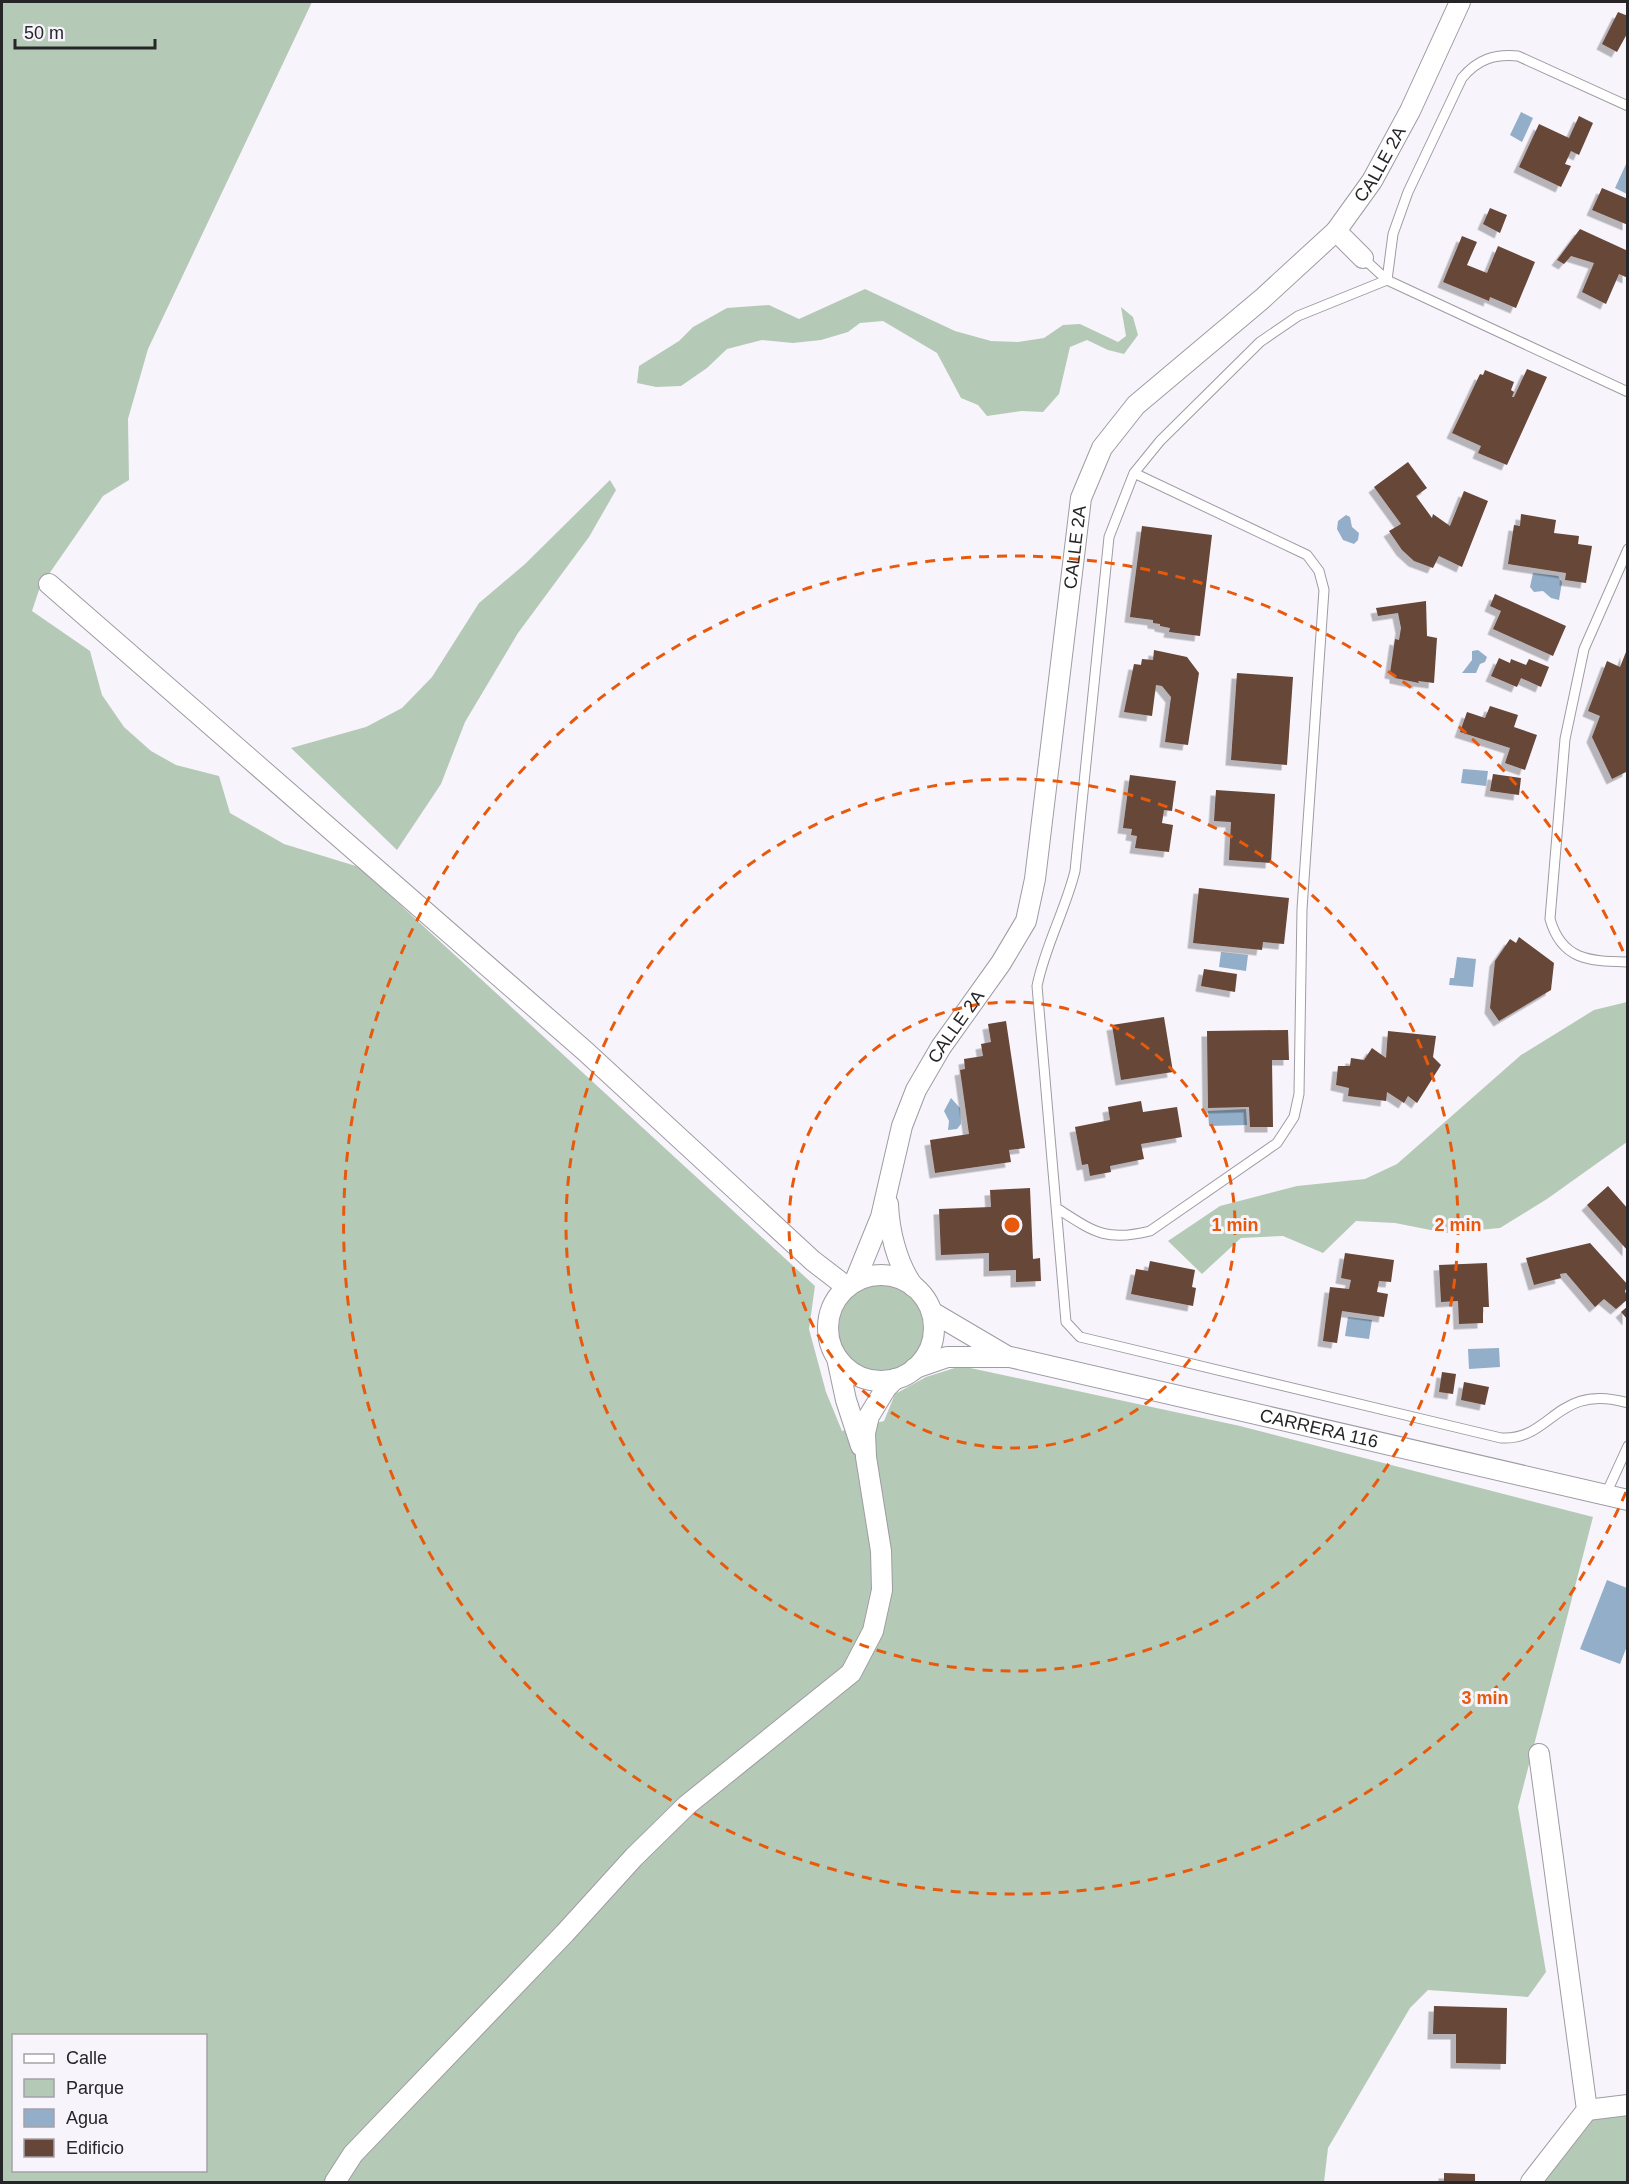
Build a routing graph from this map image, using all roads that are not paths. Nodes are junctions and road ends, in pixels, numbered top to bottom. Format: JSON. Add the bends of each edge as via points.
{"nodes":[{"id":1,"x":1460,"y":2,"type":"edge"},
{"id":2,"x":1628,"y":106,"type":"edge"},
{"id":3,"x":1336,"y":231,"type":"junction"},
{"id":4,"x":1363,"y":258,"type":"joint"},
{"id":5,"x":1387,"y":280,"type":"junction"},
{"id":6,"x":1628,"y":392,"type":"edge"},
{"id":7,"x":1134,"y":473,"type":"junction"},
{"id":8,"x":1628,"y":549,"type":"edge"},
{"id":9,"x":49,"y":584,"type":"dead end"},
{"id":10,"x":1628,"y":962,"type":"edge"},
{"id":11,"x":888,"y":1194,"type":"junction"},
{"id":12,"x":1058,"y":1209,"type":"junction"},
{"id":13,"x":813,"y":1261,"type":"junction"},
{"id":14,"x":851,"y":1284,"type":"junction"},
{"id":15,"x":913,"y":1286,"type":"junction"},
{"id":16,"x":834,"y":1302,"type":"junction"},
{"id":17,"x":932,"y":1312,"type":"junction"},
{"id":18,"x":1010,"y":1357,"type":"junction"},
{"id":19,"x":837,"y":1358,"type":"junction"},
{"id":20,"x":915,"y":1368,"type":"junction"},
{"id":21,"x":895,"y":1379,"type":"junction"},
{"id":22,"x":1628,"y":1403,"type":"edge"},
{"id":23,"x":1628,"y":1446,"type":"edge"},
{"id":24,"x":866,"y":1457,"type":"junction"},
{"id":25,"x":1604,"y":1497,"type":"junction"},
{"id":26,"x":1628,"y":1500,"type":"edge"},
{"id":27,"x":1539,"y":1754,"type":"dead end"},
{"id":28,"x":1628,"y":2105,"type":"edge"},
{"id":29,"x":1587,"y":2110,"type":"junction"},
{"id":30,"x":335,"y":2182,"type":"edge"},
{"id":31,"x":1531,"y":2182,"type":"edge"}],
"edges":[{"from":1,"to":3,"type":"street","name":"CALLE 2A","via":[[1404,122],[1372,181]]},
{"from":2,"to":5,"type":"lane","via":[[1518,56],[1486,58],[1472,67],[1462,78],[1408,192],[1394,234]]},
{"from":3,"to":4,"type":"street"},
{"from":3,"to":11,"type":"street","name":"CALLE 2A","via":[[1136,405],[1117,426],[1090,473],[1082,498],[1035,879],[1026,921],[916,1090],[902,1126]]},
{"from":4,"to":5,"type":"lane"},
{"from":5,"to":6,"type":"lane"},
{"from":5,"to":7,"type":"lane","via":[[1298,316],[1260,342],[1160,441]]},
{"from":7,"to":12,"type":"lane","via":[[1109,537],[1075,871],[1068,902],[1042,963],[1037,986]]},
{"from":7,"to":12,"type":"lane","via":[[1306,555],[1318,571],[1324,590],[1302,909],[1299,1094],[1294,1117],[1277,1143],[1150,1232],[1107,1236]]},
{"from":8,"to":10,"type":"lane","via":[[1584,649],[1565,739],[1550,919],[1553,932],[1575,956]]},
{"from":9,"to":13,"type":"street","via":[[585,1051]]},
{"from":11,"to":14,"type":"street","name":"CALLE 2A","via":[[875,1235]]},
{"from":11,"to":15,"type":"street","name":"CALLE 2A","via":[[889,1222],[900,1260]]},
{"from":12,"to":22,"type":"lane","via":[[1066,1322],[1080,1337],[1501,1438],[1523,1436],[1571,1403],[1589,1398]]},
{"from":13,"to":14,"type":"street"},
{"from":13,"to":16,"type":"street"},
{"from":14,"to":15,"type":"street","via":[[885,1275]]},
{"from":14,"to":16,"type":"street"},
{"from":15,"to":17,"type":"street"},
{"from":16,"to":19,"type":"street","via":[[827,1330]]},
{"from":17,"to":18,"type":"street","name":"CARRERA 116"},
{"from":17,"to":20,"type":"street","via":[[932,1342]]},
{"from":18,"to":20,"type":"street","name":"CARRERA 116","via":[[947,1357]]},
{"from":18,"to":25,"type":"street","name":"CARRERA 116"},
{"from":19,"to":21,"type":"street","via":[[851,1372],[869,1380]]},
{"from":19,"to":24,"type":"street","via":[[846,1400]]},
{"from":20,"to":21,"type":"street"},
{"from":21,"to":24,"type":"street","via":[[869,1416]]},
{"from":23,"to":25,"type":"lane"},
{"from":24,"to":30,"type":"street","via":[[881,1551],[882,1590],[873,1631],[851,1673],[687,1804],[354,2154]]},
{"from":25,"to":26,"type":"street","name":"CARRERA 116"},
{"from":27,"to":29,"type":"street"},
{"from":28,"to":29,"type":"street"},
{"from":29,"to":31,"type":"street"}]}
